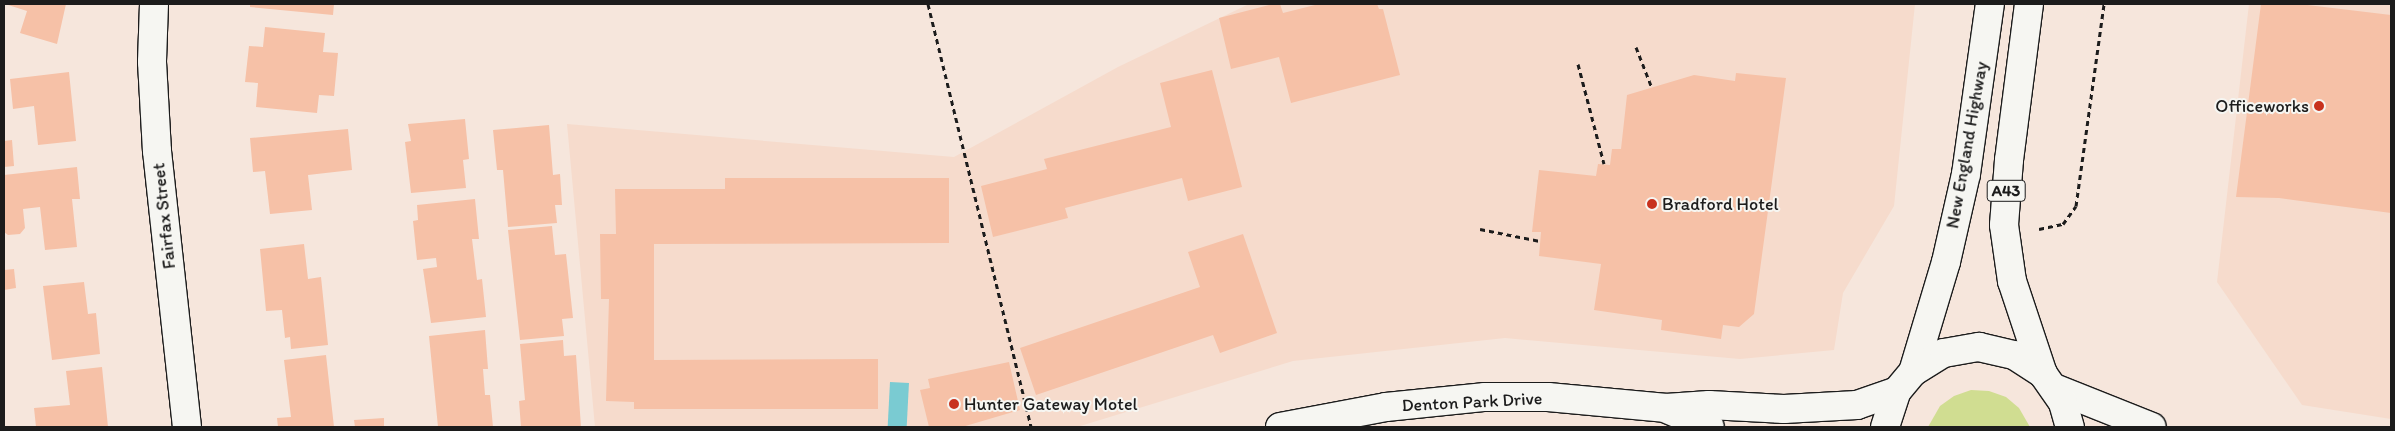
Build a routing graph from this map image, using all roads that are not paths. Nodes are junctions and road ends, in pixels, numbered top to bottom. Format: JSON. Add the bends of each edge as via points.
{"nodes":[{"id":1,"x":154,"y":4,"type":"edge"},
{"id":2,"x":1990,"y":4,"type":"edge"},
{"id":3,"x":2029,"y":4,"type":"edge"},
{"id":4,"x":2048,"y":381,"type":"junction"},
{"id":5,"x":1905,"y":382,"type":"junction"},
{"id":6,"x":1666,"y":408,"type":"junction"},
{"id":7,"x":187,"y":427,"type":"edge"},
{"id":8,"x":1280,"y":427,"type":"edge"},
{"id":9,"x":1710,"y":427,"type":"edge"},
{"id":10,"x":1885,"y":427,"type":"edge"},
{"id":11,"x":2070,"y":427,"type":"edge"},
{"id":12,"x":2152,"y":427,"type":"edge"}],
"edges":[{"from":1,"to":7,"type":"main road","name":"Fairfax Street","via":[[152,62],[157,151]]},
{"from":2,"to":5,"type":"main road","name":"New England Highway","number":"A43","via":[[1966,174],[1946,262]]},
{"from":3,"to":4,"type":"main road","number":"A43","via":[[2004,226],[2012,281]]},
{"from":4,"to":5,"type":"main road","number":"A43","via":[[2014,354],[1979,347],[1944,353]]},
{"from":4,"to":11,"type":"main road","number":"A43","via":[[2063,403]]},
{"from":4,"to":12,"type":"main road"},
{"from":5,"to":6,"type":"main road","name":"Denton Park Drive","via":[[1857,405]]},
{"from":5,"to":10,"type":"main road","number":"A43"},
{"from":6,"to":8,"type":"main road","name":"Denton Park Drive","via":[[1548,397],[1486,397],[1386,406]]},
{"from":6,"to":9,"type":"main road","name":"Denton Park Drive"}]}
